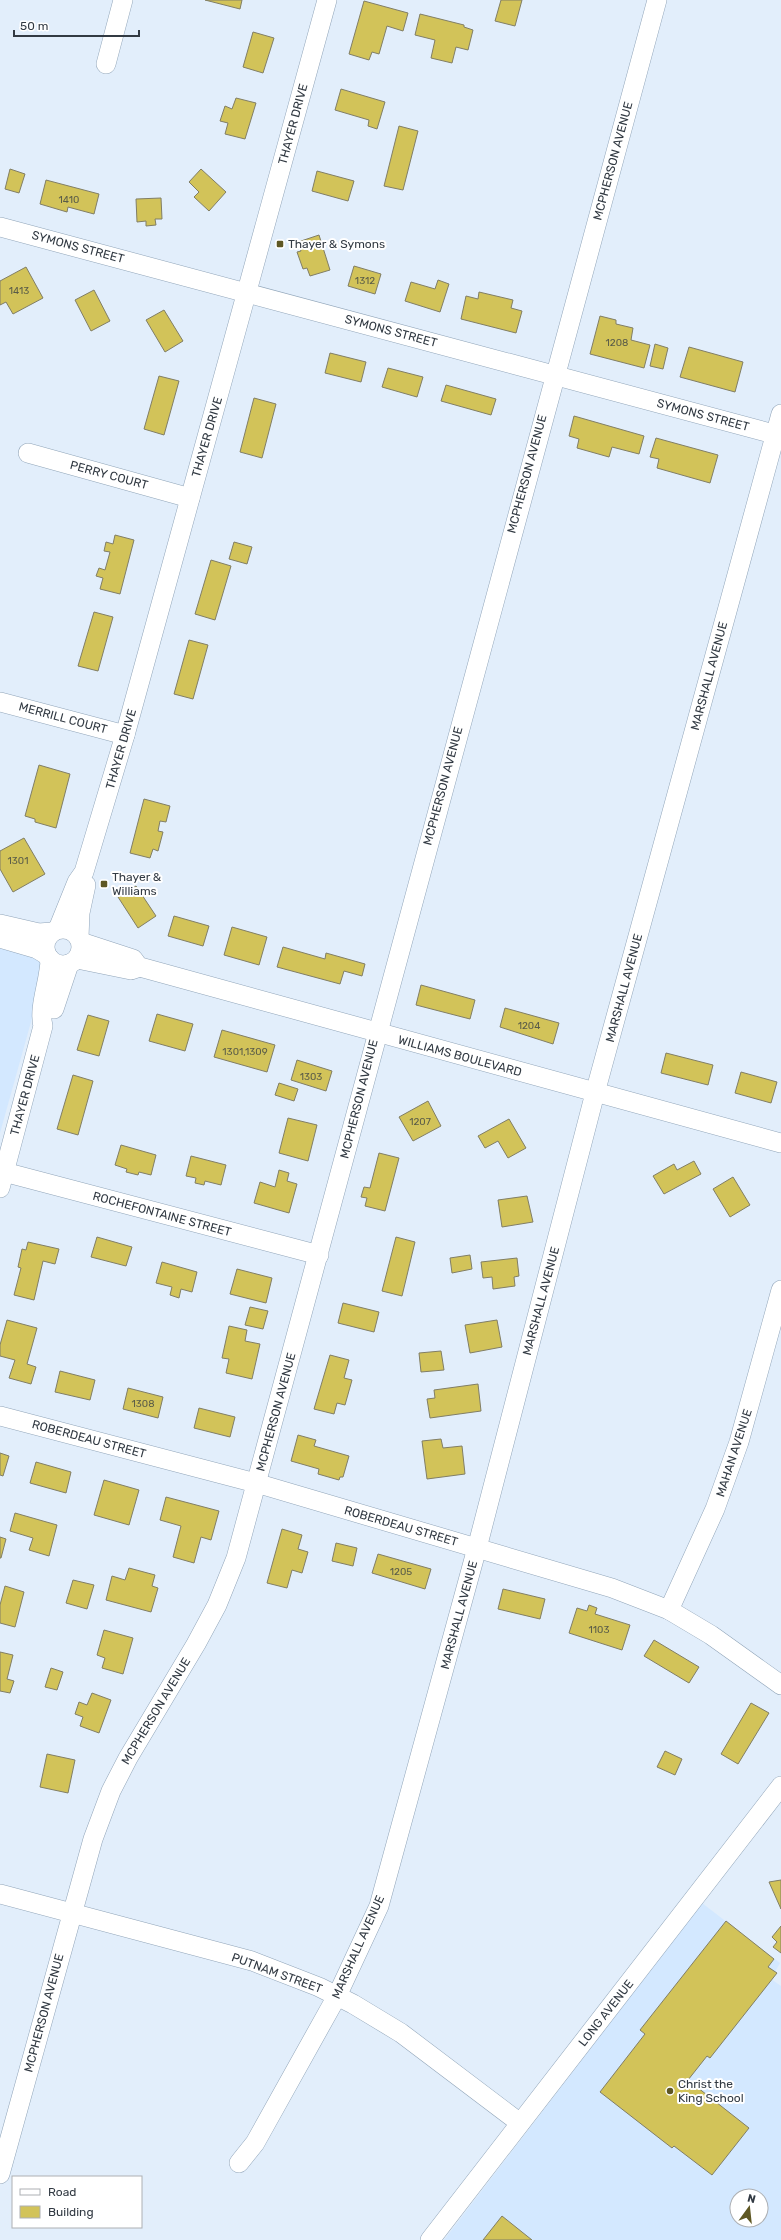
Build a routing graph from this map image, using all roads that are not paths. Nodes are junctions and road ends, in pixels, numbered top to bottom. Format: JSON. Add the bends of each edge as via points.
{"nodes":[{"id":1,"x":123,"y":0,"type":"edge"},
{"id":2,"x":327,"y":0,"type":"edge"},
{"id":3,"x":657,"y":0,"type":"edge"},
{"id":4,"x":106,"y":64,"type":"dead end"},
{"id":5,"x":0,"y":226,"type":"edge"},
{"id":6,"x":248,"y":292,"type":"junction"},
{"id":7,"x":554,"y":375,"type":"junction"},
{"id":8,"x":781,"y":414,"type":"edge"},
{"id":9,"x":778,"y":435,"type":"edge"},
{"id":10,"x":28,"y":453,"type":"dead end"},
{"id":11,"x":190,"y":498,"type":"junction"},
{"id":12,"x":0,"y":702,"type":"edge"},
{"id":13,"x":125,"y":735,"type":"junction"},
{"id":14,"x":84,"y":872,"type":"junction"},
{"id":15,"x":0,"y":924,"type":"edge"},
{"id":16,"x":55,"y":931,"type":"junction"},
{"id":17,"x":0,"y":938,"type":"edge"},
{"id":18,"x":77,"y":951,"type":"junction"},
{"id":19,"x":48,"y":957,"type":"junction"},
{"id":20,"x":43,"y":1026,"type":"junction"},
{"id":21,"x":376,"y":1032,"type":"junction"},
{"id":22,"x":595,"y":1093,"type":"junction"},
{"id":23,"x":781,"y":1143,"type":"edge"},
{"id":24,"x":2,"y":1180,"type":"edge"},
{"id":25,"x":319,"y":1255,"type":"junction"},
{"id":26,"x":781,"y":1290,"type":"edge"},
{"id":27,"x":0,"y":1416,"type":"edge"},
{"id":28,"x":256,"y":1483,"type":"junction"},
{"id":29,"x":477,"y":1548,"type":"junction"},
{"id":30,"x":669,"y":1610,"type":"junction"},
{"id":31,"x":781,"y":1685,"type":"edge"},
{"id":32,"x":781,"y":1786,"type":"edge"},
{"id":33,"x":0,"y":1894,"type":"edge"},
{"id":34,"x":71,"y":1913,"type":"junction"},
{"id":35,"x":337,"y":1996,"type":"junction"},
{"id":36,"x":520,"y":2123,"type":"junction"},
{"id":37,"x":239,"y":2163,"type":"dead end"},
{"id":38,"x":0,"y":2174,"type":"edge"},
{"id":39,"x":430,"y":2240,"type":"edge"}],
"edges":[{"from":1,"to":4,"type":"street"},
{"from":2,"to":6,"type":"street","name":"THAYER DRIVE"},
{"from":3,"to":7,"type":"street","name":"MCPHERSON AVENUE"},
{"from":5,"to":6,"type":"street","name":"SYMONS STREET"},
{"from":6,"to":7,"type":"street","name":"SYMONS STREET"},
{"from":6,"to":11,"type":"street","name":"THAYER DRIVE"},
{"from":7,"to":9,"type":"street","name":"SYMONS STREET"},
{"from":7,"to":21,"type":"street","name":"MCPHERSON AVENUE"},
{"from":8,"to":9,"type":"street","name":"MARSHALL AVENUE"},
{"from":9,"to":22,"type":"street","name":"MARSHALL AVENUE"},
{"from":10,"to":11,"type":"street","name":"PERRY COURT"},
{"from":11,"to":13,"type":"street","name":"THAYER DRIVE"},
{"from":12,"to":13,"type":"street","name":"MERRILL COURT"},
{"from":13,"to":14,"type":"street","name":"THAYER DRIVE"},
{"from":14,"to":16,"type":"street","name":"THAYER DRIVE","via":[[76,882]]},
{"from":14,"to":18,"type":"street","name":"THAYER DRIVE","via":[[86,886],[80,913]]},
{"from":15,"to":16,"type":"street","via":[[39,933]]},
{"from":16,"to":18,"type":"street","via":[[70,929]]},
{"from":16,"to":19,"type":"street","via":[[45,942]]},
{"from":17,"to":19,"type":"street","via":[[37,949]]},
{"from":18,"to":19,"type":"street","via":[[61,965]]},
{"from":18,"to":20,"type":"street","name":"THAYER DRIVE","via":[[51,1020]]},
{"from":18,"to":21,"type":"street","name":"WILLIAMS BOULEVARD","via":[[134,959],[140,967]]},
{"from":19,"to":20,"type":"street","name":"THAYER DRIVE","via":[[50,974],[41,1017]]},
{"from":20,"to":24,"type":"street","name":"THAYER DRIVE"},
{"from":21,"to":22,"type":"street","name":"WILLIAMS BOULEVARD"},
{"from":21,"to":25,"type":"street","name":"MCPHERSON AVENUE"},
{"from":22,"to":23,"type":"street","name":"WILLIAMS BOULEVARD"},
{"from":22,"to":29,"type":"street","name":"MARSHALL AVENUE"},
{"from":24,"to":25,"type":"street","name":"ROCHEFONTAINE STREET"},
{"from":25,"to":28,"type":"street","name":"MCPHERSON AVENUE"},
{"from":26,"to":30,"type":"street","name":"MAHAN AVENUE","via":[[739,1442],[715,1509]]},
{"from":27,"to":28,"type":"street","name":"ROBERDEAU STREET"},
{"from":28,"to":29,"type":"street","name":"ROBERDEAU STREET"},
{"from":28,"to":34,"type":"street","name":"MCPHERSON AVENUE","via":[[236,1558],[217,1605],[111,1791],[93,1839]]},
{"from":29,"to":30,"type":"street","name":"ROBERDEAU STREET","via":[[612,1588]]},
{"from":29,"to":35,"type":"street","name":"MARSHALL AVENUE","via":[[379,1906]]},
{"from":30,"to":31,"type":"street","name":"ROBERDEAU STREET","via":[[711,1635]]},
{"from":32,"to":36,"type":"street","name":"LONG AVENUE"},
{"from":33,"to":34,"type":"street","name":"PUTNAM STREET"},
{"from":34,"to":35,"type":"street","name":"PUTNAM STREET","via":[[252,1961]]},
{"from":34,"to":38,"type":"street","name":"MCPHERSON AVENUE"},
{"from":35,"to":36,"type":"street","name":"PUTNAM STREET","via":[[401,2033]]},
{"from":35,"to":37,"type":"street","name":"MARSHALL AVENUE","via":[[255,2143]]},
{"from":36,"to":39,"type":"street","name":"LONG AVENUE"}]}
